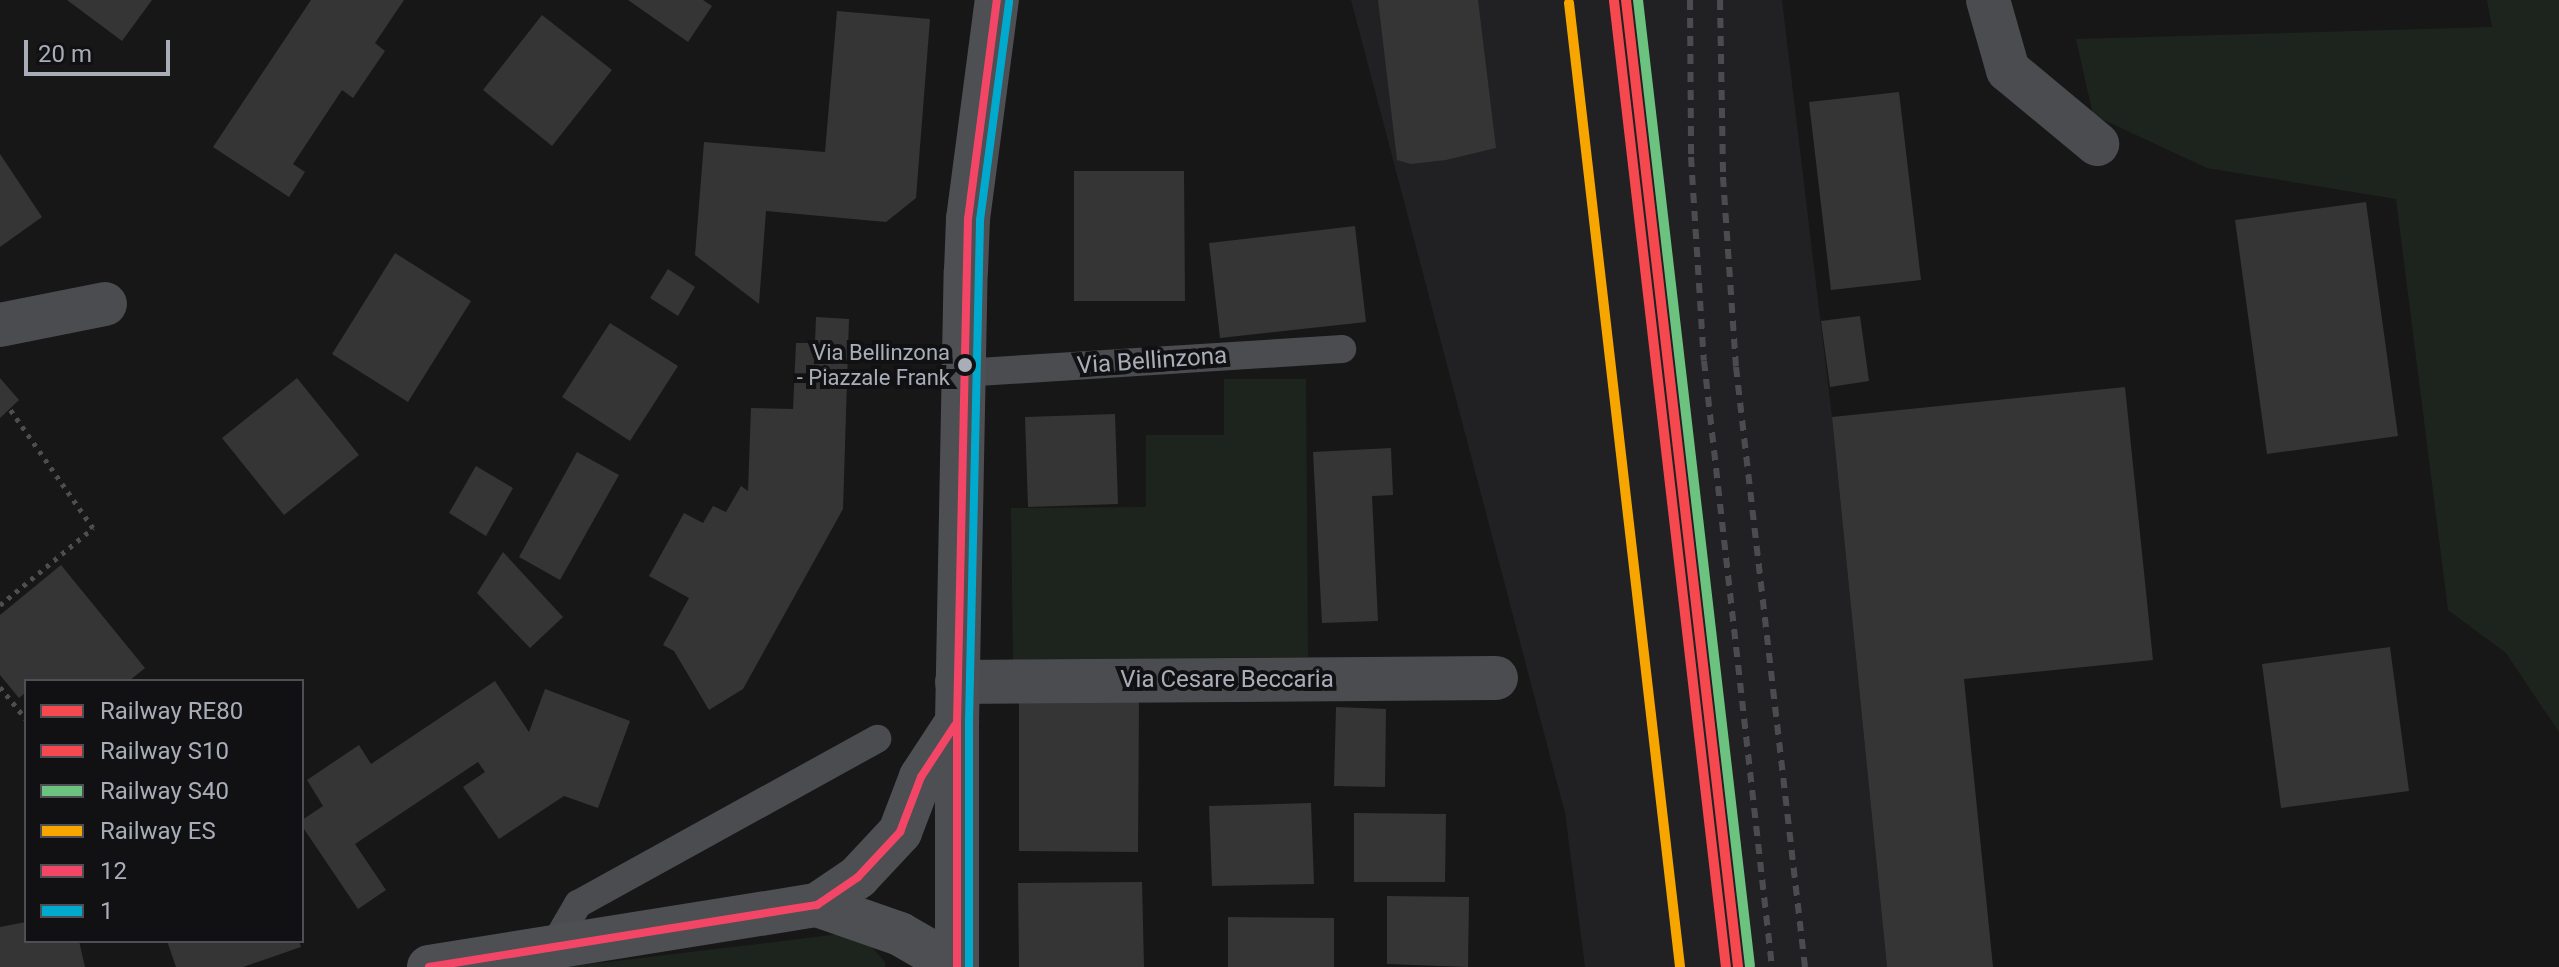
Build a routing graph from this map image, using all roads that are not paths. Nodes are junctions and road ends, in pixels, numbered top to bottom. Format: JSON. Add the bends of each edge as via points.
{"nodes":[{"id":1,"x":997,"y":0,"type":"edge"},
{"id":2,"x":1988,"y":0,"type":"edge"},
{"id":3,"x":2097,"y":144,"type":"dead end"},
{"id":4,"x":105,"y":304,"type":"dead end"},
{"id":5,"x":0,"y":325,"type":"edge"},
{"id":6,"x":1342,"y":349,"type":"dead end"},
{"id":7,"x":962,"y":373,"type":"junction"},
{"id":8,"x":1496,"y":678,"type":"dead end"},
{"id":9,"x":957,"y":702,"type":"junction"},
{"id":10,"x":877,"y":739,"type":"dead end"},
{"id":11,"x":817,"y":905,"type":"junction"},
{"id":12,"x":554,"y":945,"type":"junction"},
{"id":13,"x":429,"y":967,"type":"edge"},
{"id":14,"x":944,"y":967,"type":"edge"},
{"id":15,"x":957,"y":967,"type":"edge"}],
"edges":[{"from":1,"to":7,"type":"main road","via":[[968,219]]},
{"from":2,"to":3,"type":"street","via":[[2008,70]]},
{"from":4,"to":5,"type":"street"},
{"from":6,"to":7,"type":"lane","name":"Via Bellinzona"},
{"from":7,"to":9,"type":"main road"},
{"from":8,"to":9,"type":"street","name":"Via Cesare Beccaria"},
{"from":9,"to":11,"type":"main road","via":[[900,832],[858,877]]},
{"from":9,"to":15,"type":"main road"},
{"from":10,"to":12,"type":"lane","via":[[578,904]]},
{"from":11,"to":12,"type":"main road"},
{"from":11,"to":14,"type":"main road","via":[[900,934]]},
{"from":12,"to":13,"type":"main road"}]}
